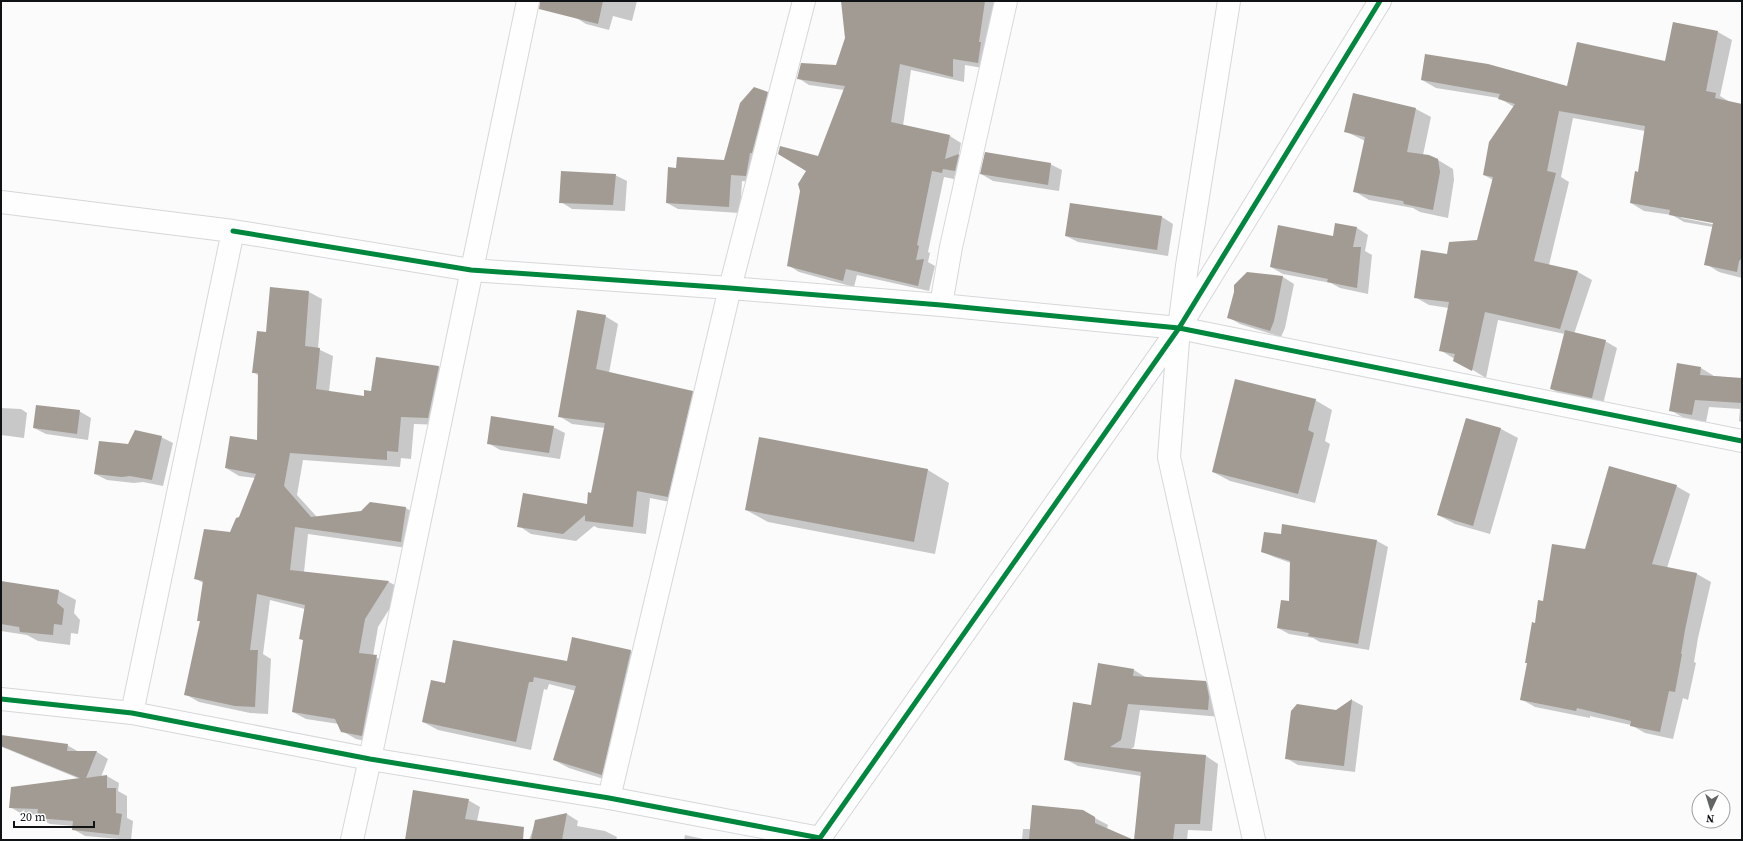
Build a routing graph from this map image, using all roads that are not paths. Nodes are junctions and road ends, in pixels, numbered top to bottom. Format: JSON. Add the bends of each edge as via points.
{"nodes":[{"id":1,"x":528,"y":1,"type":"edge"},
{"id":2,"x":804,"y":1,"type":"edge"},
{"id":3,"x":1006,"y":1,"type":"edge"},
{"id":4,"x":1229,"y":1,"type":"edge"},
{"id":5,"x":1380,"y":1,"type":"edge"},
{"id":6,"x":1,"y":202,"type":"edge"},
{"id":7,"x":233,"y":231,"type":"junction"},
{"id":8,"x":471,"y":270,"type":"junction"},
{"id":9,"x":730,"y":288,"type":"junction"},
{"id":10,"x":941,"y":305,"type":"junction"},
{"id":11,"x":1179,"y":328,"type":"junction"},
{"id":12,"x":1742,"y":441,"type":"edge"},
{"id":13,"x":1,"y":699,"type":"edge"},
{"id":14,"x":132,"y":714,"type":"junction"},
{"id":15,"x":370,"y":759,"type":"junction"},
{"id":16,"x":609,"y":798,"type":"junction"},
{"id":17,"x":820,"y":839,"type":"edge"},
{"id":18,"x":352,"y":840,"type":"edge"},
{"id":19,"x":1254,"y":840,"type":"edge"}],
"edges":[{"from":1,"to":8,"type":"street"},
{"from":2,"to":9,"type":"street"},
{"from":3,"to":10,"type":"street","via":[[951,247]]},
{"from":4,"to":11,"type":"street"},
{"from":5,"to":11,"type":"street"},
{"from":6,"to":7,"type":"street"},
{"from":7,"to":8,"type":"street"},
{"from":7,"to":14,"type":"street"},
{"from":8,"to":9,"type":"street"},
{"from":8,"to":15,"type":"street"},
{"from":9,"to":10,"type":"street"},
{"from":9,"to":16,"type":"street"},
{"from":10,"to":11,"type":"street"},
{"from":11,"to":12,"type":"street"},
{"from":11,"to":17,"type":"street"},
{"from":11,"to":19,"type":"street","via":[[1168,458]]},
{"from":13,"to":14,"type":"street"},
{"from":14,"to":15,"type":"street"},
{"from":15,"to":16,"type":"street"},
{"from":15,"to":18,"type":"street"},
{"from":16,"to":17,"type":"street"}]}
